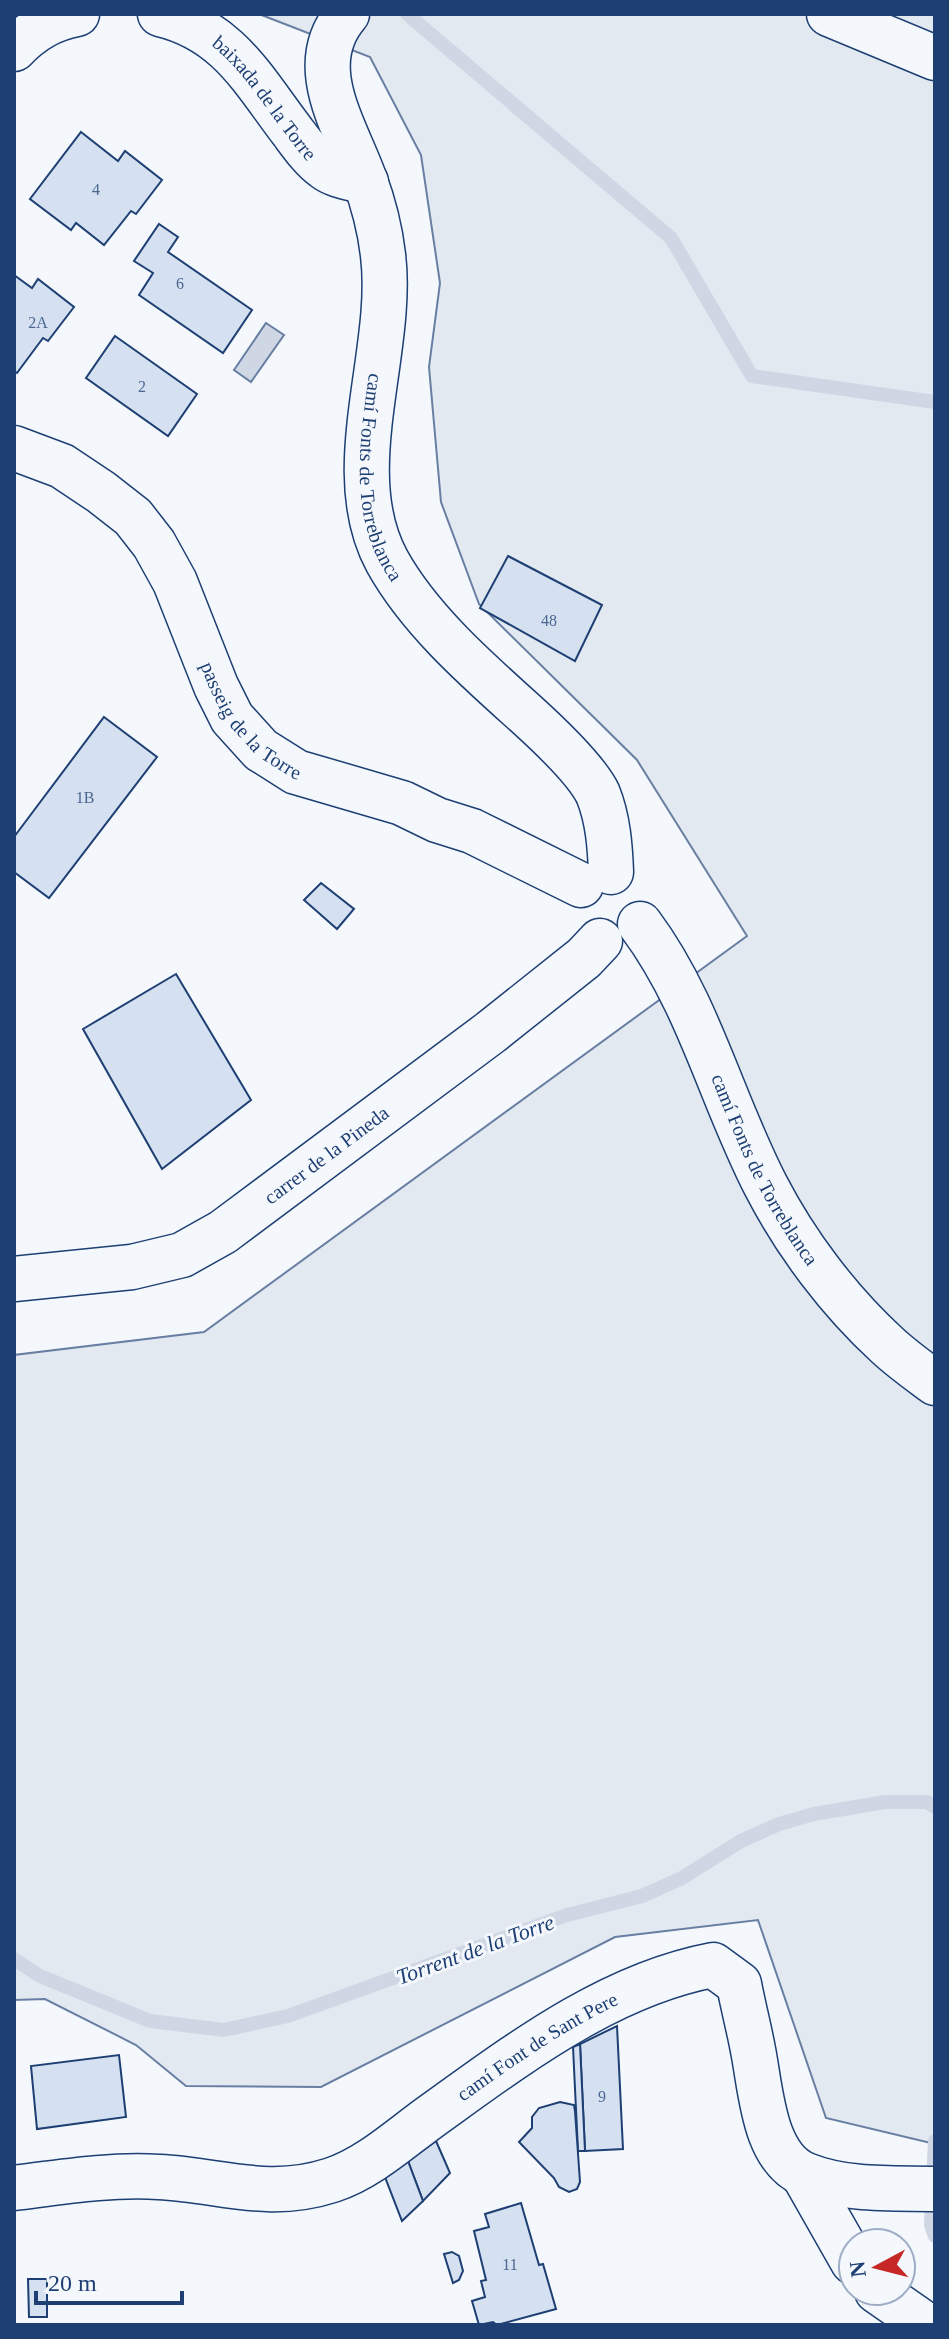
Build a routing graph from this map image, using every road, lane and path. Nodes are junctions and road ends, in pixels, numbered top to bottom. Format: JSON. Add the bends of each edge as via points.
{"nodes":[{"id":1,"x":77,"y":14,"type":"edge"},
{"id":2,"x":160,"y":14,"type":"edge"},
{"id":3,"x":347,"y":14,"type":"edge"},
{"id":4,"x":829,"y":14,"type":"edge"},
{"id":5,"x":14,"y":49,"type":"edge"},
{"id":6,"x":935,"y":58,"type":"edge"},
{"id":7,"x":366,"y":182,"type":"junction"},
{"id":8,"x":14,"y":448,"type":"edge"},
{"id":9,"x":596,"y":878,"type":"junction"},
{"id":10,"x":640,"y":924,"type":"junction"},
{"id":11,"x":600,"y":941,"type":"junction"},
{"id":12,"x":14,"y":1279,"type":"edge"},
{"id":13,"x":935,"y":1383,"type":"edge"},
{"id":14,"x":803,"y":2174,"type":"junction"},
{"id":15,"x":14,"y":2188,"type":"edge"},
{"id":16,"x":935,"y":2189,"type":"edge"},
{"id":17,"x":837,"y":2234,"type":"edge"},
{"id":18,"x":900,"y":2307,"type":"edge"},
{"id":19,"x":926,"y":2325,"type":"edge"}],
"edges":[{"from":1,"to":5,"type":"street","via":[[45,24]]},
{"from":2,"to":7,"type":"street","name":"baixada de la Torre","via":[[216,38],[326,169]]},
{"from":3,"to":7,"type":"street","name":"camí Fonts de Torreblanca","via":[[332,37],[327,81]]},
{"from":4,"to":6,"type":"street"},
{"from":7,"to":9,"type":"street","name":"camí Fonts de Torreblanca","via":[[383,257],[366,471],[373,520],[386,558],[405,588],[546,731],[596,791],[605,815]]},
{"from":8,"to":9,"type":"street","name":"passeig de la Torre","via":[[62,466],[133,517],[175,582],[232,718],[261,750],[296,772],[402,803]]},
{"from":9,"to":10,"type":"street","via":[[632,881],[643,901]]},
{"from":9,"to":11,"type":"street","via":[[575,895],[575,918]]},
{"from":10,"to":11,"type":"street","via":[[623,939]]},
{"from":10,"to":13,"type":"street","name":"camí Fonts de Torreblanca","via":[[682,989],[766,1186],[796,1237],[855,1313]]},
{"from":11,"to":12,"type":"street","name":"carrer de la Pineda","via":[[479,1042],[223,1232],[182,1255],[132,1267]]},
{"from":14,"to":15,"type":"street","name":"camí Font de Sant Pere","via":[[778,2151],[766,2123],[739,1984],[713,1965],[677,1971],[577,2018],[334,2180],[275,2191],[158,2177]]},
{"from":14,"to":16,"type":"street","via":[[829,2182]]},
{"from":14,"to":17,"type":"street","name":"camí Font de Sant Pere"},
{"from":18,"to":19,"type":"street"}]}
